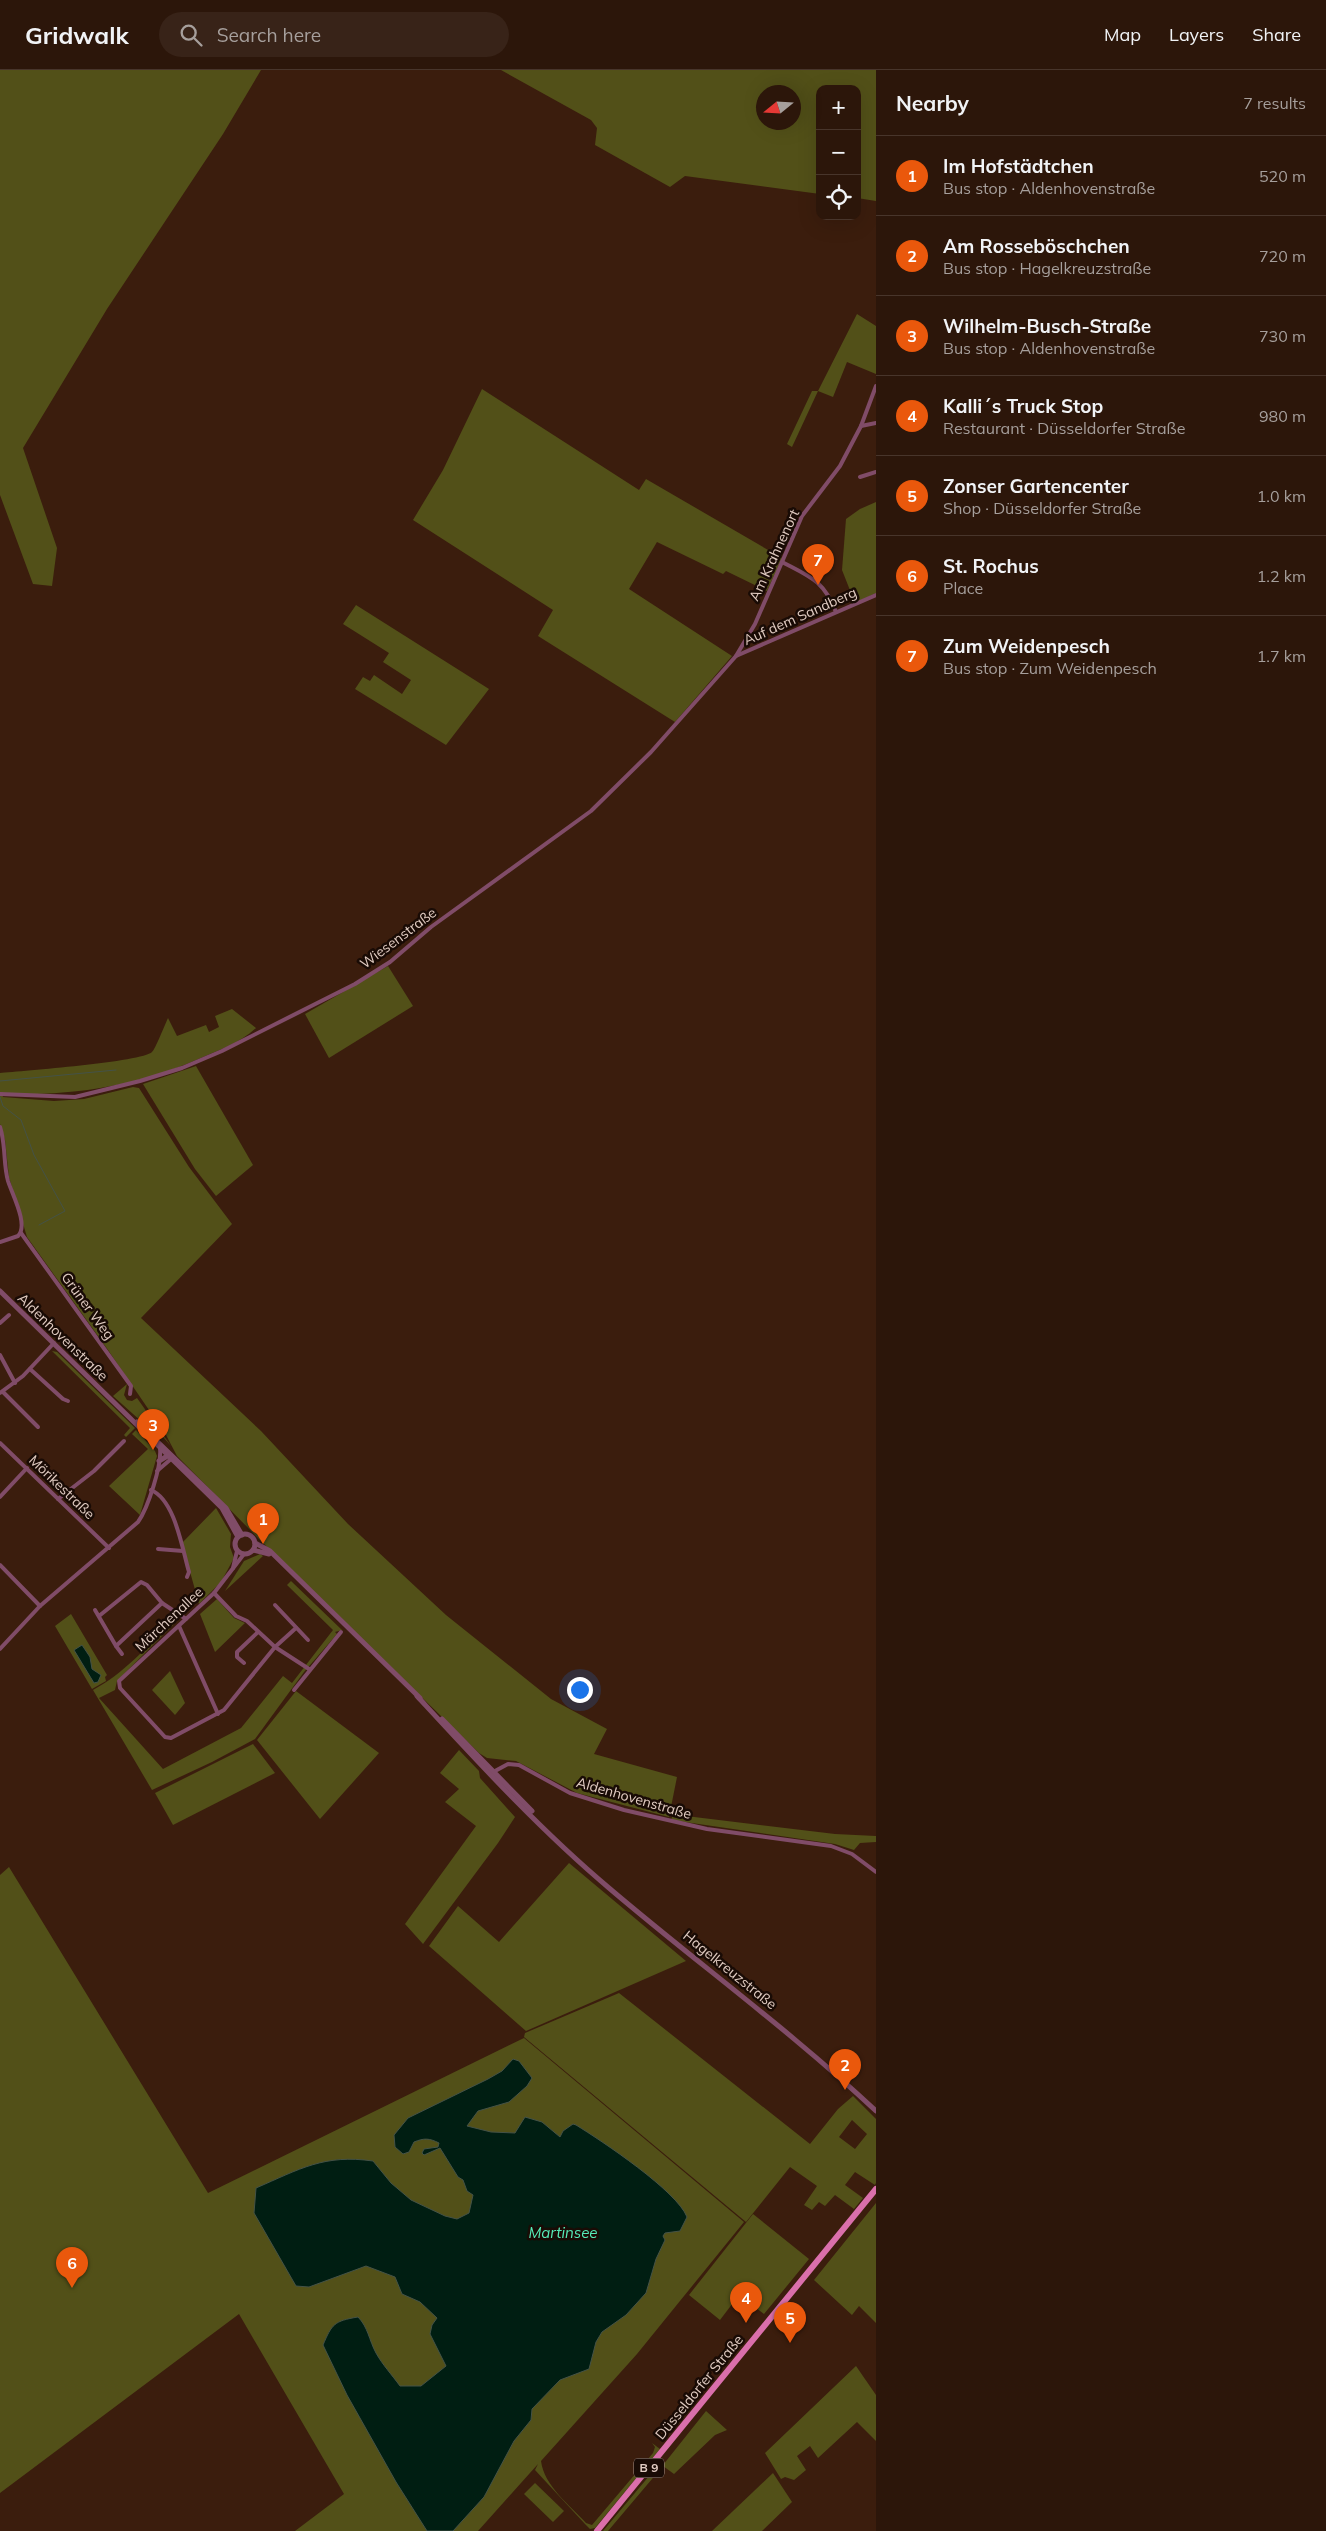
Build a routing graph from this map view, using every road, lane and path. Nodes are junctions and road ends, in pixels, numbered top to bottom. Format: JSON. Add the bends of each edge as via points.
{"nodes":[{"id":1,"x":876,"y":386,"type":"edge"},
{"id":2,"x":876,"y":423,"type":"edge"},
{"id":3,"x":861,"y":426,"type":"junction"},
{"id":4,"x":876,"y":472,"type":"edge"},
{"id":5,"x":860,"y":476,"type":"dead end"},
{"id":6,"x":782,"y":562,"type":"junction"},
{"id":7,"x":876,"y":595,"type":"edge"},
{"id":8,"x":836,"y":612,"type":"junction"},
{"id":9,"x":735,"y":657,"type":"junction"},
{"id":10,"x":0,"y":1094,"type":"edge"},
{"id":11,"x":0,"y":1127,"type":"edge"},
{"id":12,"x":21,"y":1234,"type":"junction"},
{"id":13,"x":0,"y":1242,"type":"edge"},
{"id":14,"x":0,"y":1291,"type":"edge"},
{"id":15,"x":9,"y":1315,"type":"dead end"},
{"id":16,"x":0,"y":1323,"type":"edge"},
{"id":17,"x":54,"y":1343,"type":"junction"},
{"id":18,"x":0,"y":1355,"type":"edge"},
{"id":19,"x":30,"y":1369,"type":"junction"},
{"id":20,"x":15,"y":1383,"type":"junction"},
{"id":21,"x":1,"y":1392,"type":"edge"},
{"id":22,"x":130,"y":1394,"type":"dead end"},
{"id":23,"x":110,"y":1398,"type":"junction"},
{"id":24,"x":68,"y":1401,"type":"dead end"},
{"id":25,"x":38,"y":1427,"type":"dead end"},
{"id":26,"x":124,"y":1441,"type":"dead end"},
{"id":27,"x":0,"y":1443,"type":"edge"},
{"id":28,"x":160,"y":1448,"type":"junction"},
{"id":29,"x":170,"y":1455,"type":"junction"},
{"id":30,"x":159,"y":1461,"type":"junction"},
{"id":31,"x":27,"y":1468,"type":"junction"},
{"id":32,"x":156,"y":1473,"type":"junction"},
{"id":33,"x":151,"y":1490,"type":"junction"},
{"id":34,"x":0,"y":1497,"type":"edge"},
{"id":35,"x":58,"y":1499,"type":"junction"},
{"id":36,"x":240,"y":1536,"type":"junction"},
{"id":37,"x":255,"y":1543,"type":"junction"},
{"id":38,"x":109,"y":1548,"type":"junction"},
{"id":39,"x":158,"y":1549,"type":"dead end"},
{"id":40,"x":237,"y":1550,"type":"junction"},
{"id":41,"x":253,"y":1550,"type":"junction"},
{"id":42,"x":183,"y":1551,"type":"junction"},
{"id":43,"x":244,"y":1554,"type":"junction"},
{"id":44,"x":275,"y":1557,"type":"junction"},
{"id":45,"x":0,"y":1565,"type":"edge"},
{"id":46,"x":233,"y":1569,"type":"junction"},
{"id":47,"x":187,"y":1576,"type":"dead end"},
{"id":48,"x":214,"y":1593,"type":"junction"},
{"id":49,"x":162,"y":1603,"type":"junction"},
{"id":50,"x":275,"y":1605,"type":"dead end"},
{"id":51,"x":40,"y":1606,"type":"junction"},
{"id":52,"x":95,"y":1610,"type":"dead end"},
{"id":53,"x":99,"y":1616,"type":"junction"},
{"id":54,"x":186,"y":1620,"type":"junction"},
{"id":55,"x":179,"y":1626,"type":"junction"},
{"id":56,"x":296,"y":1628,"type":"junction"},
{"id":57,"x":258,"y":1632,"type":"junction"},
{"id":58,"x":341,"y":1632,"type":"dead end"},
{"id":59,"x":0,"y":1640,"type":"edge"},
{"id":60,"x":308,"y":1640,"type":"dead end"},
{"id":61,"x":5,"y":1644,"type":"junction"},
{"id":62,"x":116,"y":1646,"type":"junction"},
{"id":63,"x":275,"y":1647,"type":"junction"},
{"id":64,"x":0,"y":1649,"type":"edge"},
{"id":65,"x":122,"y":1654,"type":"dead end"},
{"id":66,"x":244,"y":1663,"type":"dead end"},
{"id":67,"x":309,"y":1669,"type":"junction"},
{"id":68,"x":294,"y":1690,"type":"dead end"},
{"id":69,"x":417,"y":1696,"type":"junction"},
{"id":70,"x":218,"y":1714,"type":"junction"},
{"id":71,"x":495,"y":1771,"type":"junction"},
{"id":72,"x":567,"y":1850,"type":"junction"},
{"id":73,"x":876,"y":1872,"type":"edge"},
{"id":74,"x":876,"y":2111,"type":"edge"},
{"id":75,"x":876,"y":2189,"type":"edge"},
{"id":76,"x":597,"y":2531,"type":"edge"}],
"edges":[{"from":1,"to":3,"type":"street","name":"Am Krahnenort"},
{"from":2,"to":3,"type":"street"},
{"from":3,"to":6,"type":"street","name":"Am Krahnenort","via":[[840,466],[802,516]]},
{"from":4,"to":5,"type":"street"},
{"from":6,"to":8,"type":"street","via":[[820,583]]},
{"from":6,"to":9,"type":"street","name":"Am Krahnenort","via":[[755,624]]},
{"from":7,"to":8,"type":"street","name":"Auf dem Sandberg"},
{"from":8,"to":9,"type":"street","name":"Auf dem Sandberg"},
{"from":9,"to":10,"type":"street","name":"Wiesenstraße","via":[[651,752],[591,811],[431,927],[390,962],[362,979],[261,1034],[173,1071],[98,1093],[75,1096]]},
{"from":11,"to":12,"type":"street","via":[[6,1172],[20,1216]]},
{"from":12,"to":13,"type":"street"},
{"from":12,"to":22,"type":"street","name":"Grüner Weg","via":[[121,1371],[130,1386]]},
{"from":14,"to":17,"type":"street","name":"Aldenhovenstraße"},
{"from":15,"to":16,"type":"street"},
{"from":17,"to":19,"type":"street"},
{"from":17,"to":23,"type":"street","name":"Aldenhovenstraße"},
{"from":18,"to":20,"type":"street"},
{"from":19,"to":20,"type":"street"},
{"from":19,"to":24,"type":"street"},
{"from":20,"to":21,"type":"street"},
{"from":21,"to":25,"type":"street"},
{"from":23,"to":28,"type":"street","name":"Aldenhovenstraße"},
{"from":23,"to":29,"type":"street","name":"Aldenhovenstraße"},
{"from":26,"to":35,"type":"street","via":[[94,1471]]},
{"from":27,"to":31,"type":"street","name":"Mörikestraße"},
{"from":28,"to":29,"type":"street","name":"Aldenhovenstraße"},
{"from":28,"to":30,"type":"street"},
{"from":29,"to":30,"type":"street"},
{"from":29,"to":32,"type":"street"},
{"from":29,"to":36,"type":"street","name":"Aldenhovenstraße","via":[[222,1508]]},
{"from":29,"to":36,"type":"street","via":[[226,1508]]},
{"from":30,"to":32,"type":"street"},
{"from":31,"to":34,"type":"street"},
{"from":31,"to":35,"type":"street","name":"Mörikestraße"},
{"from":32,"to":33,"type":"street"},
{"from":33,"to":38,"type":"street","via":[[138,1522]]},
{"from":33,"to":42,"type":"street","via":[[168,1504]]},
{"from":35,"to":38,"type":"street","name":"Mörikestraße"},
{"from":36,"to":37,"type":"street","via":[[250,1536]]},
{"from":36,"to":40,"type":"street","via":[[235,1546]]},
{"from":37,"to":41,"type":"street"},
{"from":37,"to":44,"type":"street"},
{"from":38,"to":51,"type":"street"},
{"from":39,"to":42,"type":"street"},
{"from":40,"to":43,"type":"street"},
{"from":40,"to":46,"type":"street","name":"Märchenallee"},
{"from":41,"to":43,"type":"street"},
{"from":41,"to":44,"type":"street","via":[[265,1551]]},
{"from":42,"to":47,"type":"street","via":[[189,1572]]},
{"from":43,"to":46,"type":"street","name":"Märchenallee"},
{"from":44,"to":69,"type":"street"},
{"from":45,"to":51,"type":"street"},
{"from":46,"to":48,"type":"street","name":"Märchenallee"},
{"from":48,"to":54,"type":"street","name":"Märchenallee"},
{"from":48,"to":57,"type":"street","via":[[236,1616]]},
{"from":49,"to":53,"type":"street","via":[[141,1582]]},
{"from":49,"to":54,"type":"street"},
{"from":49,"to":62,"type":"street"},
{"from":50,"to":56,"type":"street"},
{"from":51,"to":61,"type":"street"},
{"from":52,"to":53,"type":"street"},
{"from":53,"to":62,"type":"street"},
{"from":54,"to":55,"type":"street","name":"Märchenallee"},
{"from":55,"to":70,"type":"street"},
{"from":55,"to":70,"type":"street","name":"Märchenallee","via":[[119,1684],[167,1738]]},
{"from":56,"to":60,"type":"street"},
{"from":56,"to":63,"type":"street"},
{"from":57,"to":63,"type":"street"},
{"from":57,"to":66,"type":"street","via":[[237,1652],[237,1657]]},
{"from":58,"to":67,"type":"street"},
{"from":59,"to":61,"type":"street"},
{"from":61,"to":64,"type":"street"},
{"from":62,"to":65,"type":"street"},
{"from":63,"to":67,"type":"street"},
{"from":63,"to":70,"type":"street"},
{"from":67,"to":68,"type":"street"},
{"from":69,"to":71,"type":"street"},
{"from":69,"to":72,"type":"street","name":"Hagelkreuzstraße"},
{"from":71,"to":72,"type":"street","name":"Hagelkreuzstraße"},
{"from":71,"to":73,"type":"street","name":"Aldenhovenstraße","via":[[508,1764],[519,1765],[570,1793],[707,1830],[831,1846],[852,1854]]},
{"from":72,"to":74,"type":"street","name":"Hagelkreuzstraße","via":[[610,1889],[795,2038]]},
{"from":75,"to":76,"type":"main road","name":"Düsseldorfer Straße","number":"B 9"}]}
